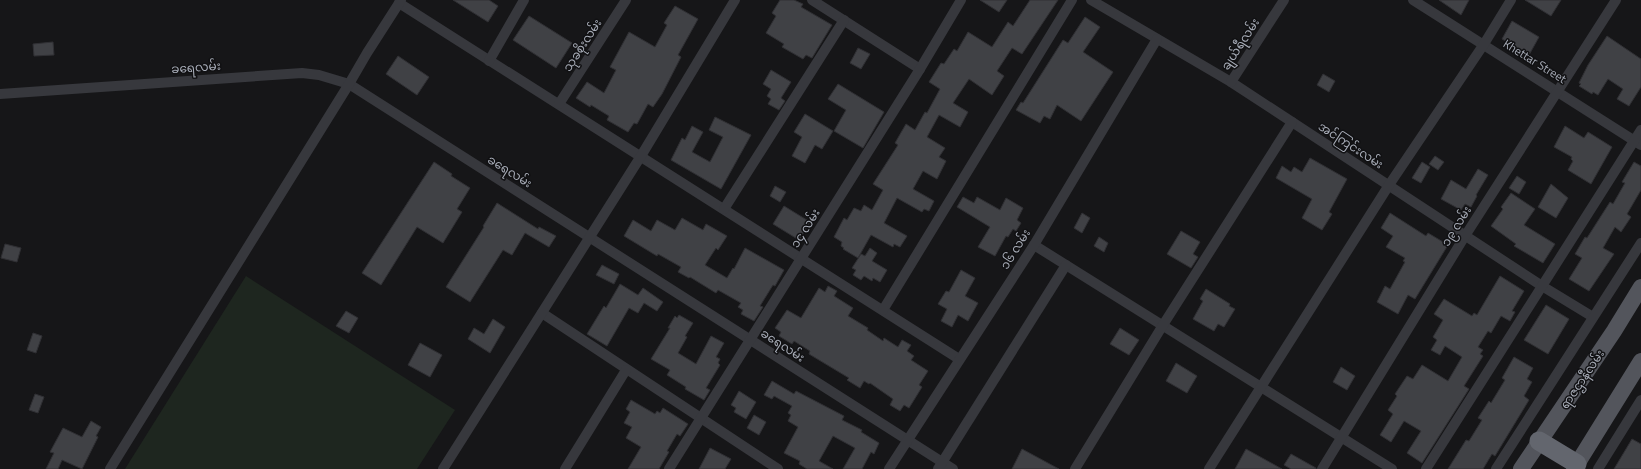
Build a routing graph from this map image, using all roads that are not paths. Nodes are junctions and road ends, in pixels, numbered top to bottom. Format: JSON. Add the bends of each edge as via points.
{"nodes":[{"id":1,"x":524,"y":0,"type":"edge"},
{"id":2,"x":626,"y":0,"type":"edge"},
{"id":3,"x":735,"y":0,"type":"edge"},
{"id":4,"x":812,"y":0,"type":"edge"},
{"id":5,"x":961,"y":0,"type":"edge"},
{"id":6,"x":1072,"y":0,"type":"edge"},
{"id":7,"x":1091,"y":0,"type":"edge"},
{"id":8,"x":1284,"y":0,"type":"edge"},
{"id":9,"x":1413,"y":0,"type":"edge"},
{"id":10,"x":1511,"y":0,"type":"edge"},
{"id":11,"x":1616,"y":0,"type":"edge"},
{"id":12,"x":400,"y":1,"type":"edge"},
{"id":13,"x":844,"y":20,"type":"junction"},
{"id":14,"x":1157,"y":39,"type":"junction"},
{"id":15,"x":1484,"y":44,"type":"junction"},
{"id":16,"x":489,"y":61,"type":"junction"},
{"id":17,"x":920,"y":69,"type":"junction"},
{"id":18,"x":1231,"y":82,"type":"junction"},
{"id":19,"x":350,"y":84,"type":"junction"},
{"id":20,"x":1558,"y":91,"type":"junction"},
{"id":21,"x":0,"y":94,"type":"edge"},
{"id":22,"x":560,"y":104,"type":"junction"},
{"id":23,"x":1292,"y":122,"type":"junction"},
{"id":24,"x":1641,"y":130,"type":"edge"},
{"id":25,"x":1638,"y":143,"type":"edge"},
{"id":26,"x":641,"y":156,"type":"junction"},
{"id":27,"x":1389,"y":185,"type":"junction"},
{"id":28,"x":724,"y":209,"type":"junction"},
{"id":29,"x":1465,"y":236,"type":"junction"},
{"id":30,"x":590,"y":237,"type":"junction"},
{"id":31,"x":1641,"y":243,"type":"edge"},
{"id":32,"x":1034,"y":245,"type":"junction"},
{"id":33,"x":801,"y":259,"type":"junction"},
{"id":34,"x":1066,"y":265,"type":"junction"},
{"id":35,"x":1542,"y":286,"type":"junction"},
{"id":36,"x":1641,"y":288,"type":"edge"},
{"id":37,"x":883,"y":310,"type":"junction"},
{"id":38,"x":542,"y":313,"type":"junction"},
{"id":39,"x":1593,"y":317,"type":"junction"},
{"id":40,"x":1163,"y":325,"type":"junction"},
{"id":41,"x":750,"y":339,"type":"junction"},
{"id":42,"x":960,"y":359,"type":"junction"},
{"id":43,"x":1641,"y":361,"type":"edge"},
{"id":44,"x":626,"y":370,"type":"junction"},
{"id":45,"x":1260,"y":387,"type":"junction"},
{"id":46,"x":1641,"y":400,"type":"edge"},
{"id":47,"x":701,"y":418,"type":"junction"},
{"id":48,"x":1341,"y":438,"type":"junction"},
{"id":49,"x":908,"y":441,"type":"junction"},
{"id":50,"x":1539,"y":441,"type":"junction"},
{"id":51,"x":940,"y":466,"type":"edge"},
{"id":52,"x":1575,"y":467,"type":"edge"},
{"id":53,"x":110,"y":469,"type":"edge"},
{"id":54,"x":443,"y":469,"type":"edge"},
{"id":55,"x":566,"y":469,"type":"edge"},
{"id":56,"x":669,"y":469,"type":"edge"},
{"id":57,"x":776,"y":469,"type":"edge"},
{"id":58,"x":889,"y":469,"type":"edge"},
{"id":59,"x":953,"y":469,"type":"edge"},
{"id":60,"x":1075,"y":469,"type":"edge"},
{"id":61,"x":1209,"y":469,"type":"edge"},
{"id":62,"x":1322,"y":469,"type":"edge"},
{"id":63,"x":1392,"y":469,"type":"edge"},
{"id":64,"x":1426,"y":469,"type":"edge"},
{"id":65,"x":1496,"y":469,"type":"edge"},
{"id":66,"x":1521,"y":469,"type":"edge"},
{"id":67,"x":1598,"y":469,"type":"edge"}],
"edges":[{"from":1,"to":16,"type":"street"},
{"from":2,"to":22,"type":"street","name":"သုခစိုးလမ်း"},
{"from":3,"to":26,"type":"street"},
{"from":4,"to":13,"type":"street"},
{"from":5,"to":17,"type":"street","name":"၁၄ လမ်း"},
{"from":6,"to":37,"type":"street"},
{"from":7,"to":14,"type":"street","name":"အင်ကြင်းလမ်း"},
{"from":8,"to":18,"type":"street","name":"ချယ်ရီလမ်း"},
{"from":9,"to":15,"type":"street","name":"Khettar Street"},
{"from":10,"to":15,"type":"street"},
{"from":11,"to":20,"type":"street","name":"၁၉ လမ်း"},
{"from":12,"to":16,"type":"street"},
{"from":12,"to":19,"type":"street"},
{"from":13,"to":17,"type":"street"},
{"from":13,"to":28,"type":"street"},
{"from":14,"to":18,"type":"street","name":"အင်ကြင်းလမ်း"},
{"from":14,"to":32,"type":"street","name":"၁၆ လမ်း"},
{"from":15,"to":20,"type":"street","name":"Khettar Street"},
{"from":15,"to":27,"type":"street"},
{"from":16,"to":22,"type":"street"},
{"from":17,"to":33,"type":"street","name":"၁၄ လမ်း"},
{"from":18,"to":23,"type":"street","name":"အင်ကြင်းလမ်း"},
{"from":19,"to":21,"type":"street","name":"ခရေလမ်း","via":[[302,73]]},
{"from":19,"to":30,"type":"street","name":"ခရေလမ်း"},
{"from":19,"to":53,"type":"street"},
{"from":20,"to":25,"type":"street","name":"Khettar Street"},
{"from":20,"to":29,"type":"street","name":"၁၉ လမ်း"},
{"from":22,"to":26,"type":"street"},
{"from":23,"to":27,"type":"street","name":"အင်ကြင်းလမ်း"},
{"from":23,"to":40,"type":"street"},
{"from":24,"to":25,"type":"street"},
{"from":25,"to":35,"type":"street"},
{"from":26,"to":28,"type":"street"},
{"from":26,"to":30,"type":"street"},
{"from":27,"to":29,"type":"street","name":"အင်ကြင်းလမ်း"},
{"from":27,"to":45,"type":"street"},
{"from":28,"to":33,"type":"street"},
{"from":29,"to":35,"type":"street","name":"အင်ကြင်းလမ်း"},
{"from":29,"to":48,"type":"street","name":"၁၉ လမ်း"},
{"from":30,"to":38,"type":"street"},
{"from":30,"to":41,"type":"street","name":"ခရေလမ်း"},
{"from":31,"to":39,"type":"street"},
{"from":32,"to":34,"type":"street"},
{"from":32,"to":42,"type":"street","name":"၁၆ လမ်း"},
{"from":33,"to":37,"type":"street"},
{"from":33,"to":41,"type":"street","name":"၁၄ လမ်း"},
{"from":34,"to":40,"type":"street"},
{"from":34,"to":51,"type":"street"},
{"from":35,"to":39,"type":"street","name":"အင်ကြင်းလမ်း"},
{"from":35,"to":64,"type":"street"},
{"from":36,"to":50,"type":"main road","name":"ရာဇဌာနီလမ်း"},
{"from":37,"to":42,"type":"street"},
{"from":38,"to":44,"type":"street"},
{"from":38,"to":54,"type":"street"},
{"from":39,"to":65,"type":"street"},
{"from":40,"to":45,"type":"street"},
{"from":40,"to":60,"type":"street"},
{"from":41,"to":47,"type":"street","name":"၁၄ လမ်း"},
{"from":41,"to":49,"type":"street","name":"ခရေလမ်း"},
{"from":42,"to":49,"type":"street","name":"၁၆ လမ်း"},
{"from":43,"to":52,"type":"main road"},
{"from":44,"to":47,"type":"street"},
{"from":44,"to":55,"type":"street"},
{"from":45,"to":48,"type":"street"},
{"from":45,"to":61,"type":"street"},
{"from":46,"to":67,"type":"street"},
{"from":47,"to":56,"type":"street","name":"၁၄ လမ်း"},
{"from":47,"to":57,"type":"street"},
{"from":48,"to":62,"type":"street","name":"၁၉ လမ်း"},
{"from":48,"to":63,"type":"street"},
{"from":49,"to":51,"type":"street","name":"ခရေလမ်း"},
{"from":49,"to":58,"type":"street","name":"၁၆ လမ်း"},
{"from":50,"to":52,"type":"highway"},
{"from":50,"to":66,"type":"main road","name":"ရာဇဌာနီလမ်း"},
{"from":51,"to":59,"type":"street","name":"ခရေလမ်း"}]}
